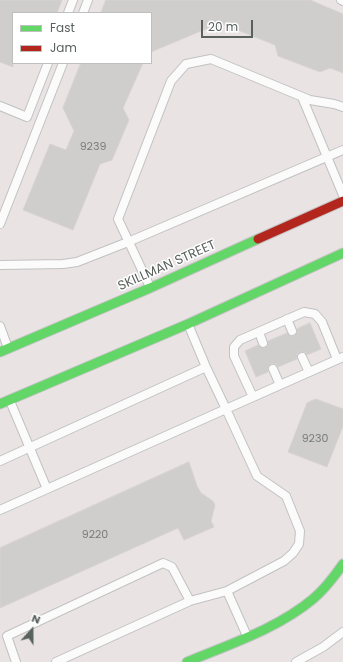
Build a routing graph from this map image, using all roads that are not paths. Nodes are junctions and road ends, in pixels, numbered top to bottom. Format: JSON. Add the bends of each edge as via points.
{"nodes":[{"id":1,"x":73,"y":0,"type":"edge"},
{"id":2,"x":88,"y":0,"type":"edge"},
{"id":3,"x":68,"y":12,"type":"edge"},
{"id":4,"x":83,"y":12,"type":"edge"},
{"id":5,"x":48,"y":64,"type":"edge"},
{"id":6,"x":64,"y":64,"type":"edge"},
{"id":7,"x":302,"y":97,"type":"junction"},
{"id":8,"x":0,"y":106,"type":"edge"},
{"id":9,"x":343,"y":108,"type":"edge"},
{"id":10,"x":343,"y":150,"type":"edge"},
{"id":11,"x":326,"y":157,"type":"junction"},
{"id":12,"x":343,"y":195,"type":"edge"},
{"id":13,"x":343,"y":201,"type":"edge"},
{"id":14,"x":0,"y":224,"type":"edge"},
{"id":15,"x":128,"y":242,"type":"junction"},
{"id":16,"x":343,"y":254,"type":"edge"},
{"id":17,"x":0,"y":265,"type":"edge"},
{"id":18,"x":150,"y":288,"type":"junction"},
{"id":19,"x":287,"y":319,"type":"junction"},
{"id":20,"x":188,"y":324,"type":"junction"},
{"id":21,"x":0,"y":326,"type":"edge"},
{"id":22,"x":292,"y":331,"type":"dead end"},
{"id":23,"x":259,"y":332,"type":"junction"},
{"id":24,"x":263,"y":343,"type":"dead end"},
{"id":25,"x":4,"y":350,"type":"edge"},
{"id":26,"x":302,"y":357,"type":"dead end"},
{"id":27,"x":340,"y":358,"type":"edge"},
{"id":28,"x":206,"y":367,"type":"junction"},
{"id":29,"x":273,"y":370,"type":"dead end"},
{"id":30,"x":309,"y":372,"type":"junction"},
{"id":31,"x":280,"y":385,"type":"junction"},
{"id":32,"x":253,"y":397,"type":"junction"},
{"id":33,"x":9,"y":400,"type":"junction"},
{"id":34,"x":0,"y":404,"type":"edge"},
{"id":35,"x":226,"y":409,"type":"junction"},
{"id":36,"x":30,"y":447,"type":"junction"},
{"id":37,"x":0,"y":461,"type":"edge"},
{"id":38,"x":46,"y":489,"type":"junction"},
{"id":39,"x":0,"y":510,"type":"edge"},
{"id":40,"x":343,"y":564,"type":"edge"},
{"id":41,"x":227,"y":591,"type":"junction"},
{"id":42,"x":190,"y":601,"type":"junction"},
{"id":43,"x":343,"y":632,"type":"edge"},
{"id":44,"x":246,"y":636,"type":"junction"},
{"id":45,"x":190,"y":661,"type":"edge"},
{"id":46,"x":16,"y":662,"type":"edge"},
{"id":47,"x":56,"y":662,"type":"edge"},
{"id":48,"x":296,"y":662,"type":"edge"}],
"edges":[{"from":1,"to":3,"type":"lane"},
{"from":2,"to":4,"type":"lane"},
{"from":5,"to":8,"type":"lane","via":[[27,117]]},
{"from":6,"to":14,"type":"lane"},
{"from":7,"to":9,"type":"lane"},
{"from":7,"to":11,"type":"lane"},
{"from":7,"to":15,"type":"lane","via":[[211,59],[186,64],[171,81],[118,219]]},
{"from":10,"to":11,"type":"lane"},
{"from":11,"to":12,"type":"lane"},
{"from":11,"to":15,"type":"lane"},
{"from":13,"to":18,"type":"main road","name":"SKILLMAN STREET"},
{"from":15,"to":17,"type":"lane","via":[[77,262]]},
{"from":15,"to":18,"type":"lane"},
{"from":16,"to":20,"type":"main road"},
{"from":18,"to":25,"type":"main road","name":"SKILLMAN STREET"},
{"from":19,"to":22,"type":"lane"},
{"from":19,"to":23,"type":"lane"},
{"from":19,"to":27,"type":"lane","via":[[304,312],[315,314],[322,322]]},
{"from":20,"to":28,"type":"lane"},
{"from":20,"to":33,"type":"main road"},
{"from":21,"to":25,"type":"lane"},
{"from":23,"to":24,"type":"lane"},
{"from":23,"to":32,"type":"lane","via":[[240,340],[234,347],[234,356]]},
{"from":26,"to":30,"type":"lane"},
{"from":27,"to":30,"type":"lane"},
{"from":28,"to":35,"type":"lane"},
{"from":28,"to":36,"type":"lane"},
{"from":29,"to":31,"type":"lane"},
{"from":30,"to":31,"type":"lane"},
{"from":31,"to":32,"type":"lane"},
{"from":32,"to":35,"type":"lane"},
{"from":33,"to":34,"type":"main road"},
{"from":33,"to":36,"type":"lane"},
{"from":35,"to":38,"type":"lane"},
{"from":35,"to":41,"type":"lane","via":[[257,476],[286,496],[300,531],[299,544],[284,561]]},
{"from":36,"to":37,"type":"lane"},
{"from":36,"to":38,"type":"lane"},
{"from":38,"to":39,"type":"lane"},
{"from":40,"to":44,"type":"main road","via":[[324,589],[300,609]]},
{"from":41,"to":42,"type":"lane"},
{"from":41,"to":44,"type":"lane"},
{"from":42,"to":46,"type":"lane","via":[[172,567],[163,563],[7,636]]},
{"from":42,"to":47,"type":"lane"},
{"from":43,"to":48,"type":"lane","via":[[324,647]]},
{"from":44,"to":45,"type":"main road"}]}
